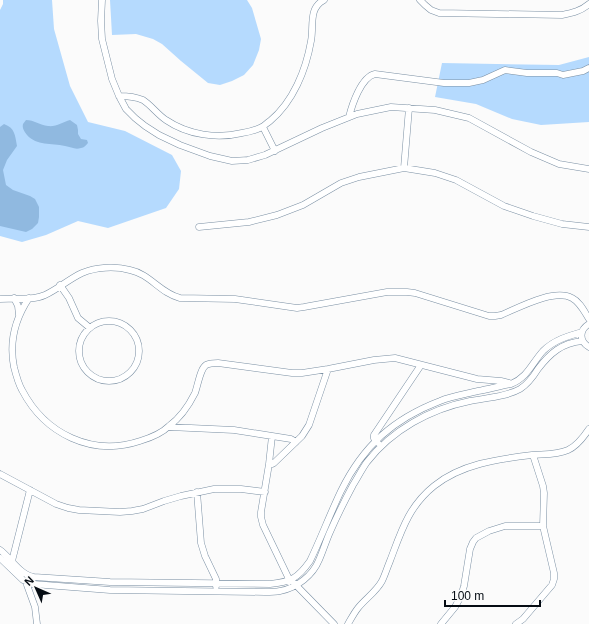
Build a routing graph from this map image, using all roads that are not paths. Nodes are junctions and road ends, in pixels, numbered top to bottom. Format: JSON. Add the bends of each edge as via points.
{"nodes":[{"id":1,"x":102,"y":0,"type":"edge"},
{"id":2,"x":324,"y":0,"type":"edge"},
{"id":3,"x":420,"y":0,"type":"edge"},
{"id":4,"x":589,"y":4,"type":"edge"},
{"id":5,"x":589,"y":68,"type":"edge"},
{"id":6,"x":119,"y":96,"type":"junction"},
{"id":7,"x":409,"y":108,"type":"junction"},
{"id":8,"x":349,"y":117,"type":"junction"},
{"id":9,"x":263,"y":127,"type":"junction"},
{"id":10,"x":275,"y":151,"type":"junction"},
{"id":11,"x":404,"y":168,"type":"junction"},
{"id":12,"x":589,"y":169,"type":"edge"},
{"id":13,"x":198,"y":226,"type":"dead end"},
{"id":14,"x":589,"y":227,"type":"edge"},
{"id":15,"x":60,"y":285,"type":"junction"},
{"id":16,"x":14,"y":298,"type":"junction"},
{"id":17,"x":29,"y":298,"type":"junction"},
{"id":18,"x":0,"y":299,"type":"edge"},
{"id":19,"x":19,"y":315,"type":"junction"},
{"id":20,"x":589,"y":319,"type":"edge"},
{"id":21,"x":589,"y":324,"type":"edge"},
{"id":22,"x":90,"y":328,"type":"junction"},
{"id":23,"x":582,"y":332,"type":"junction"},
{"id":24,"x":582,"y":341,"type":"junction"},
{"id":25,"x":589,"y":347,"type":"edge"},
{"id":26,"x":421,"y":365,"type":"junction"},
{"id":27,"x":328,"y":369,"type":"junction"},
{"id":28,"x":511,"y":384,"type":"junction"},
{"id":29,"x":519,"y":389,"type":"junction"},
{"id":30,"x":169,"y":427,"type":"junction"},
{"id":31,"x":589,"y":429,"type":"edge"},
{"id":32,"x":272,"y":436,"type":"junction"},
{"id":33,"x":375,"y":441,"type":"junction"},
{"id":34,"x":296,"y":442,"type":"junction"},
{"id":35,"x":382,"y":446,"type":"junction"},
{"id":36,"x":533,"y":455,"type":"junction"},
{"id":37,"x":269,"y":464,"type":"junction"},
{"id":38,"x":0,"y":474,"type":"edge"},
{"id":39,"x":30,"y":490,"type":"junction"},
{"id":40,"x":197,"y":492,"type":"junction"},
{"id":41,"x":265,"y":492,"type":"junction"},
{"id":42,"x":543,"y":526,"type":"junction"},
{"id":43,"x":0,"y":550,"type":"edge"},
{"id":44,"x":0,"y":558,"type":"edge"},
{"id":45,"x":12,"y":561,"type":"junction"},
{"id":46,"x":28,"y":579,"type":"junction"},
{"id":47,"x":290,"y":580,"type":"junction"},
{"id":48,"x":216,"y":583,"type":"junction"},
{"id":49,"x":296,"y":585,"type":"junction"},
{"id":50,"x":216,"y":591,"type":"junction"},
{"id":51,"x":37,"y":624,"type":"edge"},
{"id":52,"x":334,"y":624,"type":"edge"},
{"id":53,"x":348,"y":624,"type":"edge"},
{"id":54,"x":441,"y":624,"type":"edge"},
{"id":55,"x":516,"y":624,"type":"edge"}],
"edges":[{"from":1,"to":6,"type":"street","via":[[102,39]]},
{"from":2,"to":9,"type":"street","via":[[320,2],[313,15],[310,46],[293,94],[284,108]]},
{"from":3,"to":4,"type":"street","via":[[438,13],[562,15],[583,9]]},
{"from":5,"to":8,"type":"street","via":[[563,75],[506,70],[470,83],[434,82],[375,74],[362,85]]},
{"from":6,"to":9,"type":"street","via":[[143,100],[166,120],[185,130],[208,135],[231,136]]},
{"from":6,"to":10,"type":"street","via":[[126,108],[145,126],[167,139],[210,156],[232,161],[248,160]]},
{"from":7,"to":8,"type":"street","via":[[391,107]]},
{"from":7,"to":11,"type":"street"},
{"from":7,"to":12,"type":"street","via":[[435,110],[468,118],[559,164]]},
{"from":8,"to":10,"type":"street"},
{"from":9,"to":10,"type":"street"},
{"from":11,"to":13,"type":"street","via":[[341,183],[303,205],[278,215],[249,222]]},
{"from":11,"to":14,"type":"street","via":[[436,172],[504,206],[533,216],[562,224]]},
{"from":15,"to":17,"type":"street","via":[[45,295]]},
{"from":15,"to":20,"type":"street","via":[[82,273],[96,269],[121,268],[146,276],[165,292],[180,298],[235,299],[297,308],[386,292],[407,292],[489,316],[500,315],[535,300],[562,295],[577,302]]},
{"from":15,"to":22,"type":"street","via":[[78,318]]},
{"from":16,"to":17,"type":"street"},
{"from":16,"to":18,"type":"street"},
{"from":16,"to":19,"type":"street"},
{"from":17,"to":19,"type":"street"},
{"from":19,"to":30,"type":"street","via":[[14,330],[12,359],[21,390],[48,424],[70,438],[106,447],[133,444]]},
{"from":21,"to":23,"type":"street"},
{"from":22,"to":22,"type":"street","via":[[80,344],[82,362],[86,370],[102,380],[111,381],[128,374],[135,366],[138,356],[135,336],[128,328],[109,321]]},
{"from":23,"to":24,"type":"street"},
{"from":23,"to":28,"type":"street","via":[[566,336],[551,345],[526,374]]},
{"from":24,"to":25,"type":"street"},
{"from":24,"to":29,"type":"street","via":[[573,342],[555,351],[532,379]]},
{"from":26,"to":27,"type":"street","via":[[395,358]]},
{"from":26,"to":28,"type":"street","via":[[477,379]]},
{"from":26,"to":33,"type":"street","via":[[374,435]]},
{"from":27,"to":30,"type":"street","via":[[292,373],[218,363],[206,365],[195,393]]},
{"from":27,"to":34,"type":"street","via":[[309,425]]},
{"from":28,"to":29,"type":"street"},
{"from":28,"to":33,"type":"street","via":[[441,400],[398,422]]},
{"from":29,"to":35,"type":"street","via":[[467,402],[426,416]]},
{"from":30,"to":32,"type":"street","via":[[234,430]]},
{"from":31,"to":36,"type":"street","via":[[577,445],[569,450]]},
{"from":32,"to":34,"type":"street"},
{"from":32,"to":37,"type":"street"},
{"from":33,"to":35,"type":"street"},
{"from":33,"to":47,"type":"street","via":[[341,490],[310,561]]},
{"from":34,"to":37,"type":"street"},
{"from":35,"to":49,"type":"street","via":[[366,464],[346,498],[319,561],[310,574]]},
{"from":36,"to":42,"type":"street","via":[[544,492]]},
{"from":36,"to":53,"type":"street","via":[[479,464],[451,475],[435,485],[414,507],[379,585],[358,608]]},
{"from":37,"to":41,"type":"street"},
{"from":38,"to":39,"type":"street"},
{"from":39,"to":40,"type":"street","via":[[68,508],[120,512],[143,509]]},
{"from":39,"to":45,"type":"street"},
{"from":40,"to":41,"type":"street","via":[[214,489]]},
{"from":40,"to":48,"type":"street","via":[[201,543]]},
{"from":41,"to":47,"type":"street","via":[[261,517]]},
{"from":42,"to":54,"type":"street","via":[[505,526],[476,538],[470,549],[461,596]]},
{"from":42,"to":55,"type":"street","via":[[554,579],[523,619]]},
{"from":43,"to":45,"type":"street"},
{"from":44,"to":46,"type":"street","via":[[20,576]]},
{"from":45,"to":46,"type":"street"},
{"from":46,"to":48,"type":"street","via":[[34,577],[110,582]]},
{"from":46,"to":50,"type":"street","via":[[33,584],[110,590]]},
{"from":46,"to":51,"type":"street"},
{"from":47,"to":48,"type":"street","via":[[276,584]]},
{"from":47,"to":49,"type":"street"},
{"from":48,"to":50,"type":"street"},
{"from":49,"to":50,"type":"street","via":[[281,591]]},
{"from":49,"to":52,"type":"street"}]}
